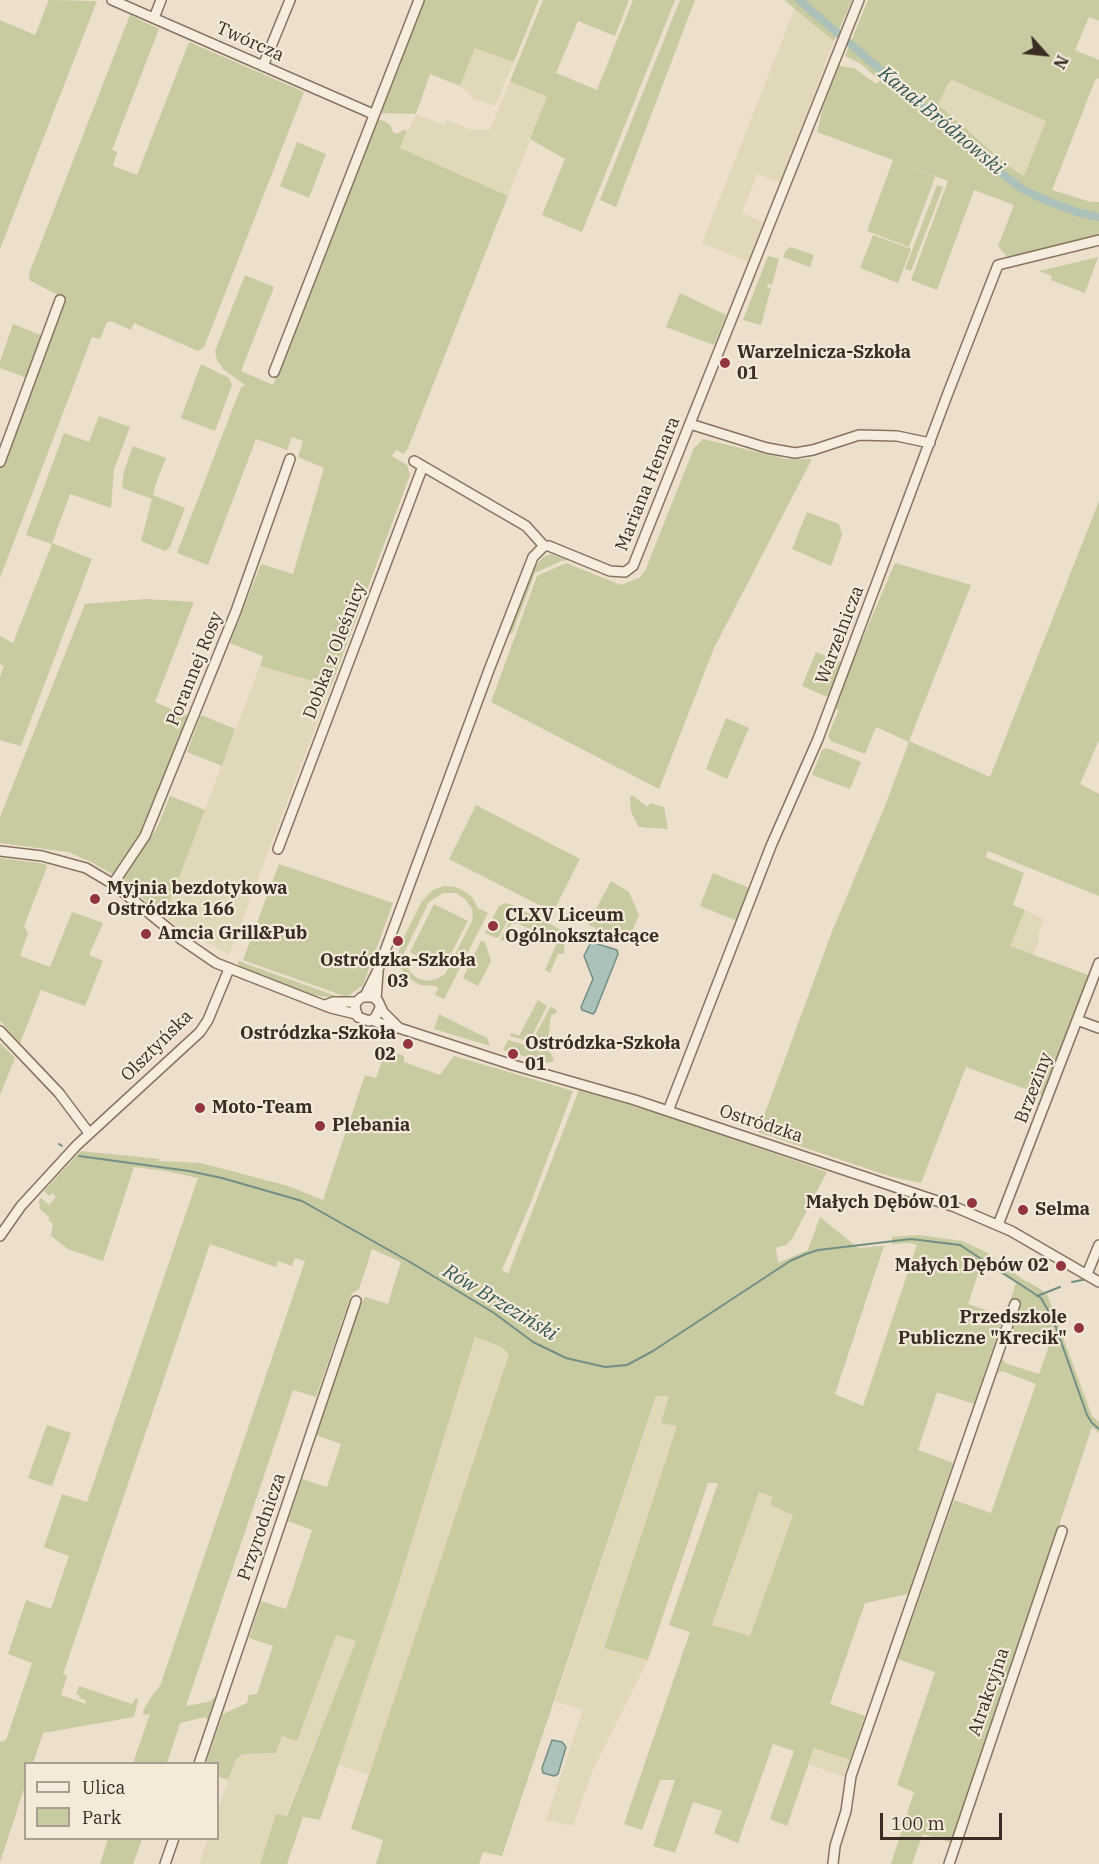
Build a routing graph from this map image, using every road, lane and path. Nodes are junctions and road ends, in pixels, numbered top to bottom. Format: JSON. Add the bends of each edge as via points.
{"nodes":[{"id":1,"x":112,"y":0,"type":"edge"},
{"id":2,"x":160,"y":0,"type":"edge"},
{"id":3,"x":290,"y":0,"type":"edge"},
{"id":4,"x":419,"y":0,"type":"edge"},
{"id":5,"x":859,"y":0,"type":"edge"},
{"id":6,"x":153,"y":18,"type":"junction"},
{"id":7,"x":263,"y":66,"type":"junction"},
{"id":8,"x":373,"y":114,"type":"junction"},
{"id":9,"x":1099,"y":240,"type":"edge"},
{"id":10,"x":60,"y":300,"type":"dead end"},
{"id":11,"x":274,"y":372,"type":"dead end"},
{"id":12,"x":690,"y":424,"type":"junction"},
{"id":13,"x":930,"y":443,"type":"junction"},
{"id":14,"x":291,"y":459,"type":"dead end"},
{"id":15,"x":0,"y":462,"type":"edge"},
{"id":16,"x":543,"y":546,"type":"junction"},
{"id":17,"x":278,"y":849,"type":"dead end"},
{"id":18,"x":0,"y":851,"type":"edge"},
{"id":19,"x":113,"y":884,"type":"junction"},
{"id":20,"x":1099,"y":963,"type":"edge"},
{"id":21,"x":229,"y":969,"type":"junction"},
{"id":22,"x":378,"y":970,"type":"junction"},
{"id":23,"x":365,"y":996,"type":"junction"},
{"id":24,"x":356,"y":1002,"type":"junction"},
{"id":25,"x":378,"y":1003,"type":"junction"},
{"id":26,"x":326,"y":1005,"type":"junction"},
{"id":27,"x":356,"y":1014,"type":"junction"},
{"id":28,"x":372,"y":1020,"type":"junction"},
{"id":29,"x":1077,"y":1020,"type":"junction"},
{"id":30,"x":399,"y":1028,"type":"junction"},
{"id":31,"x":1099,"y":1028,"type":"edge"},
{"id":32,"x":0,"y":1031,"type":"edge"},
{"id":33,"x":668,"y":1111,"type":"junction"},
{"id":34,"x":89,"y":1133,"type":"junction"},
{"id":35,"x":998,"y":1225,"type":"junction"},
{"id":36,"x":0,"y":1236,"type":"edge"},
{"id":37,"x":1099,"y":1245,"type":"edge"},
{"id":38,"x":1087,"y":1274,"type":"junction"},
{"id":39,"x":1098,"y":1281,"type":"edge"},
{"id":40,"x":356,"y":1301,"type":"dead end"},
{"id":41,"x":1015,"y":1304,"type":"dead end"},
{"id":42,"x":1062,"y":1532,"type":"dead end"},
{"id":43,"x":200,"y":1762,"type":"edge"},
{"id":44,"x":174,"y":1840,"type":"edge"},
{"id":45,"x":165,"y":1864,"type":"edge"},
{"id":46,"x":833,"y":1864,"type":"edge"},
{"id":47,"x":949,"y":1864,"type":"edge"}],
"edges":[{"from":1,"to":6,"type":"street","name":"Twórcza"},
{"from":2,"to":6,"type":"street"},
{"from":3,"to":7,"type":"street"},
{"from":4,"to":8,"type":"street"},
{"from":5,"to":12,"type":"street","name":"Mariana Hemara"},
{"from":6,"to":7,"type":"street","name":"Twórcza"},
{"from":7,"to":8,"type":"street","name":"Twórcza"},
{"from":8,"to":11,"type":"street"},
{"from":9,"to":13,"type":"street","name":"Warzelnicza","via":[[998,265]]},
{"from":10,"to":15,"type":"street"},
{"from":12,"to":13,"type":"street","via":[[795,453],[859,435],[897,436]]},
{"from":12,"to":16,"type":"street","name":"Mariana Hemara","via":[[630,569],[610,571]]},
{"from":13,"to":33,"type":"street","name":"Warzelnicza","via":[[818,739],[773,840]]},
{"from":14,"to":19,"type":"street","name":"Porannej Rosy","via":[[236,611],[145,836]]},
{"from":16,"to":17,"type":"street","name":"Dobka z Oleśnicy","via":[[526,526],[419,464]]},
{"from":16,"to":22,"type":"street","via":[[533,556]]},
{"from":18,"to":19,"type":"street","via":[[70,862]]},
{"from":19,"to":21,"type":"street","via":[[192,947]]},
{"from":20,"to":29,"type":"street","name":"Brzeziny"},
{"from":21,"to":26,"type":"street"},
{"from":21,"to":34,"type":"street","name":"Olsztyńska","via":[[200,1032]]},
{"from":22,"to":23,"type":"street"},
{"from":22,"to":25,"type":"street"},
{"from":23,"to":24,"type":"street"},
{"from":23,"to":25,"type":"street"},
{"from":24,"to":26,"type":"street"},
{"from":24,"to":27,"type":"street"},
{"from":25,"to":28,"type":"street","via":[[378,1015]]},
{"from":25,"to":30,"type":"street","name":"Ostródzka"},
{"from":26,"to":27,"type":"street"},
{"from":27,"to":28,"type":"street"},
{"from":28,"to":30,"type":"street","name":"Ostródzka"},
{"from":29,"to":31,"type":"street"},
{"from":29,"to":35,"type":"street","name":"Brzeziny"},
{"from":30,"to":33,"type":"street","name":"Ostródzka"},
{"from":32,"to":34,"type":"street","via":[[59,1093]]},
{"from":33,"to":35,"type":"street","name":"Ostródzka"},
{"from":34,"to":36,"type":"street","name":"Olsztyńska","via":[[21,1206]]},
{"from":35,"to":38,"type":"street","name":"Ostródzka"},
{"from":37,"to":38,"type":"street"},
{"from":38,"to":39,"type":"street","name":"Ostródzka"},
{"from":40,"to":43,"type":"street","name":"Przyrodnicza"},
{"from":41,"to":46,"type":"street","via":[[850,1776]]},
{"from":42,"to":47,"type":"street","name":"Atrakcyjna"},
{"from":44,"to":45,"type":"street"}]}
